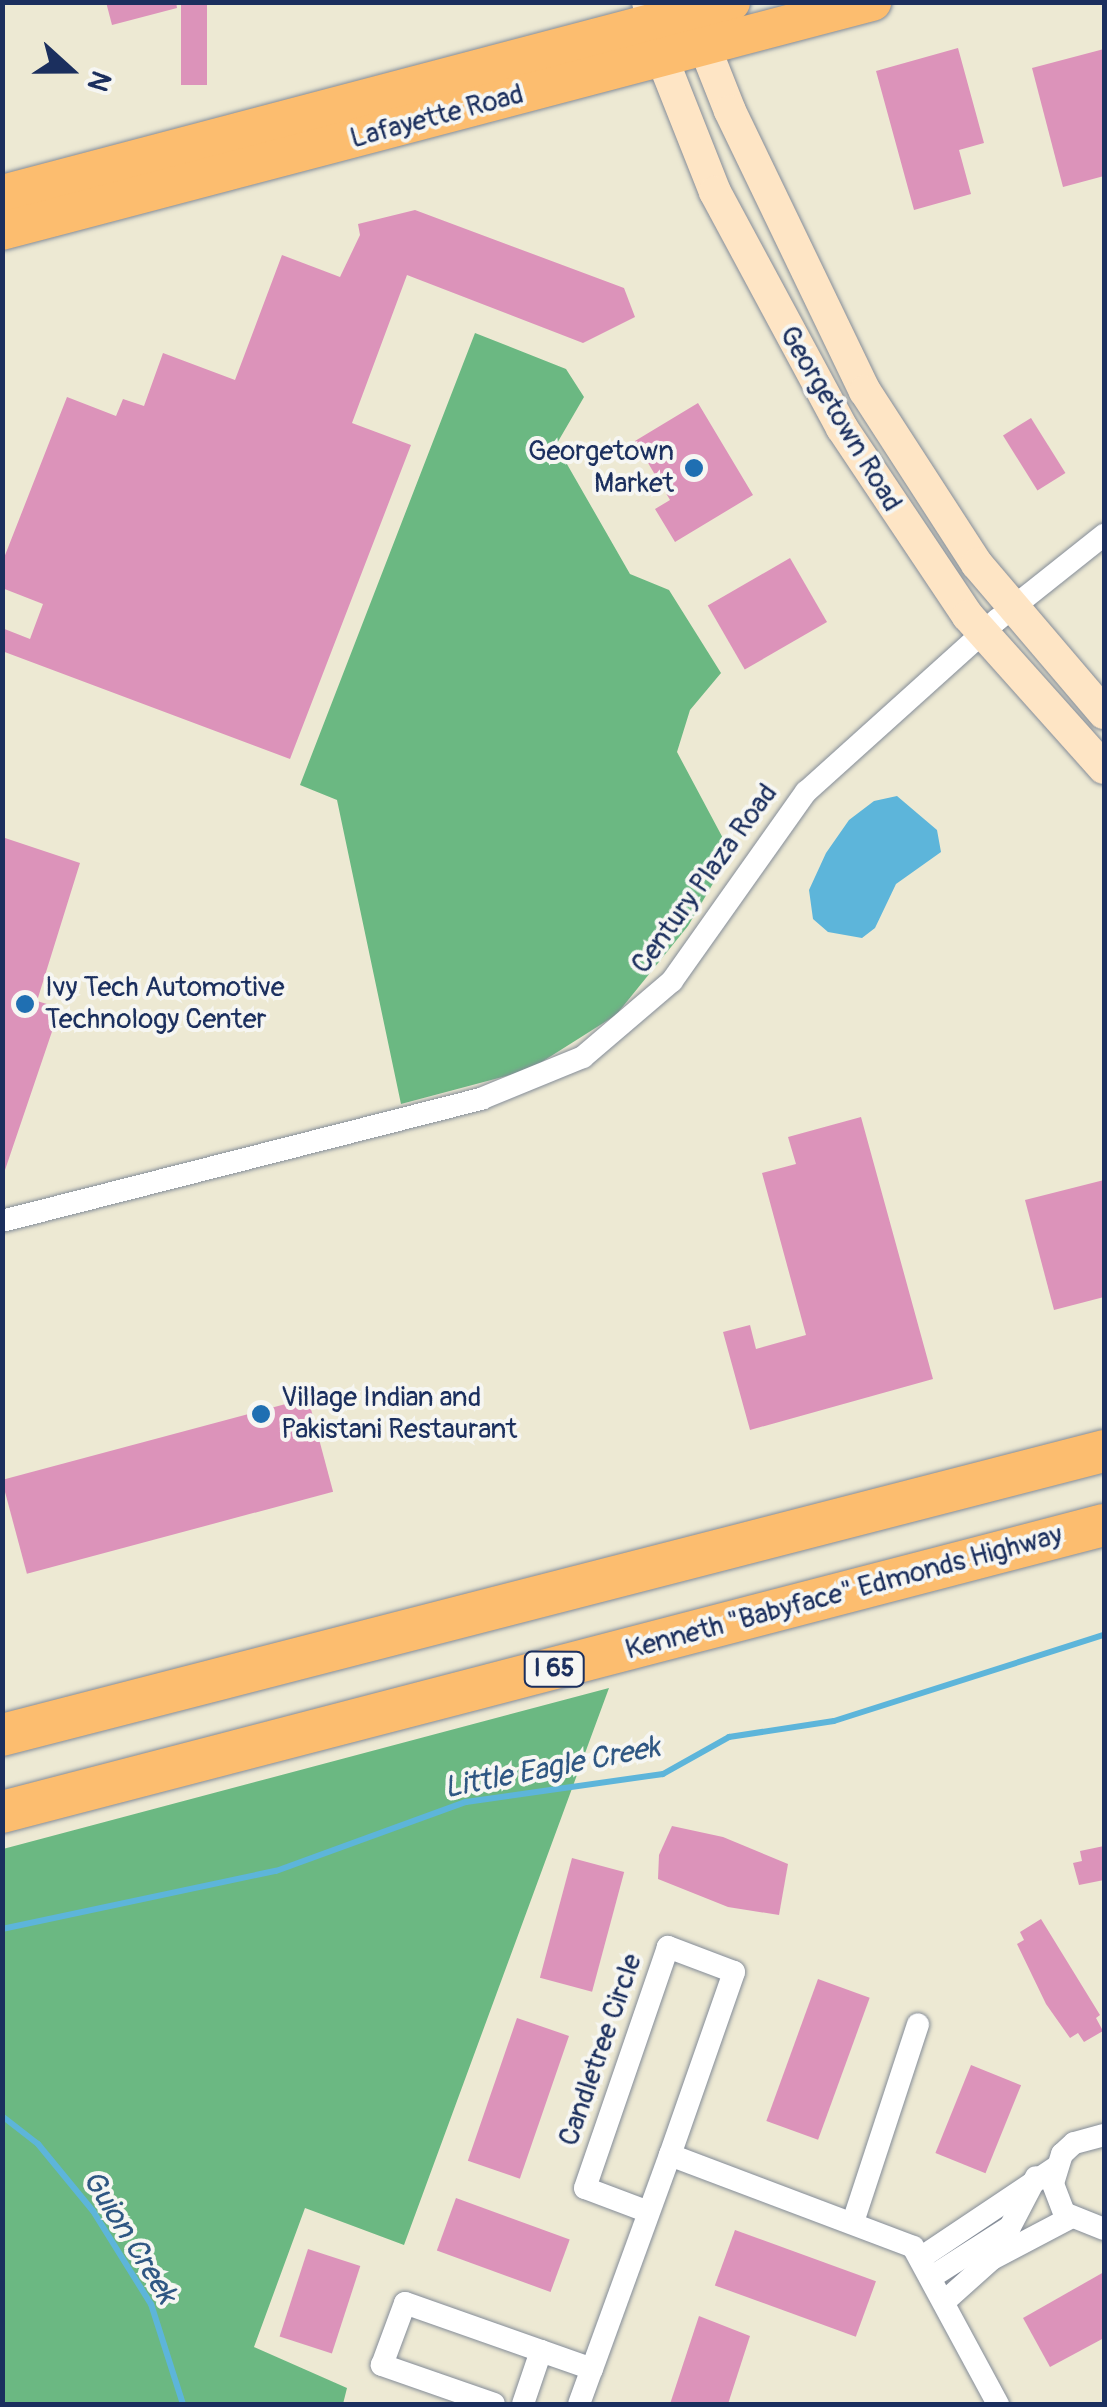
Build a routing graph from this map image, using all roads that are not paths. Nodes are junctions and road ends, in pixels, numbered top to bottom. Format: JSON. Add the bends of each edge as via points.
{"nodes":[{"id":1,"x":732,"y":2,"type":"edge"},
{"id":2,"x":872,"y":2,"type":"edge"},
{"id":3,"x":694,"y":21,"type":"edge"},
{"id":4,"x":654,"y":28,"type":"edge"},
{"id":5,"x":2,"y":194,"type":"edge"},
{"id":6,"x":2,"y":231,"type":"edge"},
{"id":7,"x":1104,"y":535,"type":"edge"},
{"id":8,"x":1012,"y":607,"type":"junction"},
{"id":9,"x":982,"y":632,"type":"junction"},
{"id":10,"x":1104,"y":713,"type":"edge"},
{"id":11,"x":1104,"y":768,"type":"edge"},
{"id":12,"x":2,"y":1221,"type":"edge"},
{"id":13,"x":1104,"y":1452,"type":"edge"},
{"id":14,"x":1104,"y":1525,"type":"edge"},
{"id":15,"x":2,"y":1734,"type":"edge"},
{"id":16,"x":2,"y":1812,"type":"edge"},
{"id":17,"x":918,"y":2024,"type":"dead end"},
{"id":18,"x":1104,"y":2135,"type":"edge"},
{"id":19,"x":670,"y":2155,"type":"junction"},
{"id":20,"x":1046,"y":2172,"type":"junction"},
{"id":21,"x":649,"y":2212,"type":"junction"},
{"id":22,"x":1070,"y":2218,"type":"junction"},
{"id":23,"x":853,"y":2222,"type":"junction"},
{"id":24,"x":1104,"y":2230,"type":"edge"},
{"id":25,"x":928,"y":2267,"type":"junction"},
{"id":26,"x":945,"y":2301,"type":"junction"},
{"id":27,"x":541,"y":2351,"type":"junction"},
{"id":28,"x":592,"y":2369,"type":"junction"},
{"id":29,"x":494,"y":2404,"type":"edge"},
{"id":30,"x":523,"y":2404,"type":"edge"},
{"id":31,"x":579,"y":2404,"type":"edge"},
{"id":32,"x":998,"y":2404,"type":"edge"}],
"edges":[{"from":1,"to":3,"type":"main road","name":"Lafayette Road"},
{"from":2,"to":3,"type":"main road","name":"Lafayette Road"},
{"from":3,"to":4,"type":"main road","name":"Lafayette Road"},
{"from":3,"to":8,"type":"main road","name":"Georgetown Road","via":[[865,391],[949,525]]},
{"from":4,"to":5,"type":"main road","name":"Lafayette Road"},
{"from":4,"to":6,"type":"main road","name":"Lafayette Road"},
{"from":4,"to":9,"type":"main road","name":"Georgetown Road","via":[[688,132],[768,295],[870,475]]},
{"from":7,"to":8,"type":"street","name":"Century Plaza Road"},
{"from":8,"to":9,"type":"street","name":"Century Plaza Road"},
{"from":8,"to":10,"type":"main road","name":"Georgetown Road"},
{"from":9,"to":11,"type":"main road","name":"Georgetown Road"},
{"from":9,"to":12,"type":"street","name":"Century Plaza Road","via":[[806,792],[672,980],[583,1057],[484,1098]]},
{"from":13,"to":15,"type":"highway"},
{"from":14,"to":16,"type":"highway","name":"Kenneth \"Babyface\" Edmonds Highway","number":"I 65"},
{"from":17,"to":23,"type":"street"},
{"from":18,"to":20,"type":"street","via":[[1074,2143]]},
{"from":19,"to":21,"type":"street","name":"Candletree Circle"},
{"from":19,"to":21,"type":"street","name":"Candletree Circle","via":[[734,1972],[668,1946],[585,2188]]},
{"from":19,"to":23,"type":"street"},
{"from":20,"to":22,"type":"street"},
{"from":20,"to":25,"type":"street"},
{"from":21,"to":28,"type":"street","name":"Candletree Circle"},
{"from":22,"to":24,"type":"street"},
{"from":22,"to":26,"type":"street","via":[[992,2259]]},
{"from":23,"to":25,"type":"street","via":[[904,2241]]},
{"from":25,"to":26,"type":"street"},
{"from":26,"to":32,"type":"street"},
{"from":27,"to":28,"type":"street"},
{"from":27,"to":29,"type":"street","via":[[405,2303],[382,2365]]},
{"from":27,"to":30,"type":"street"},
{"from":28,"to":31,"type":"street","name":"Candletree Circle"}]}
